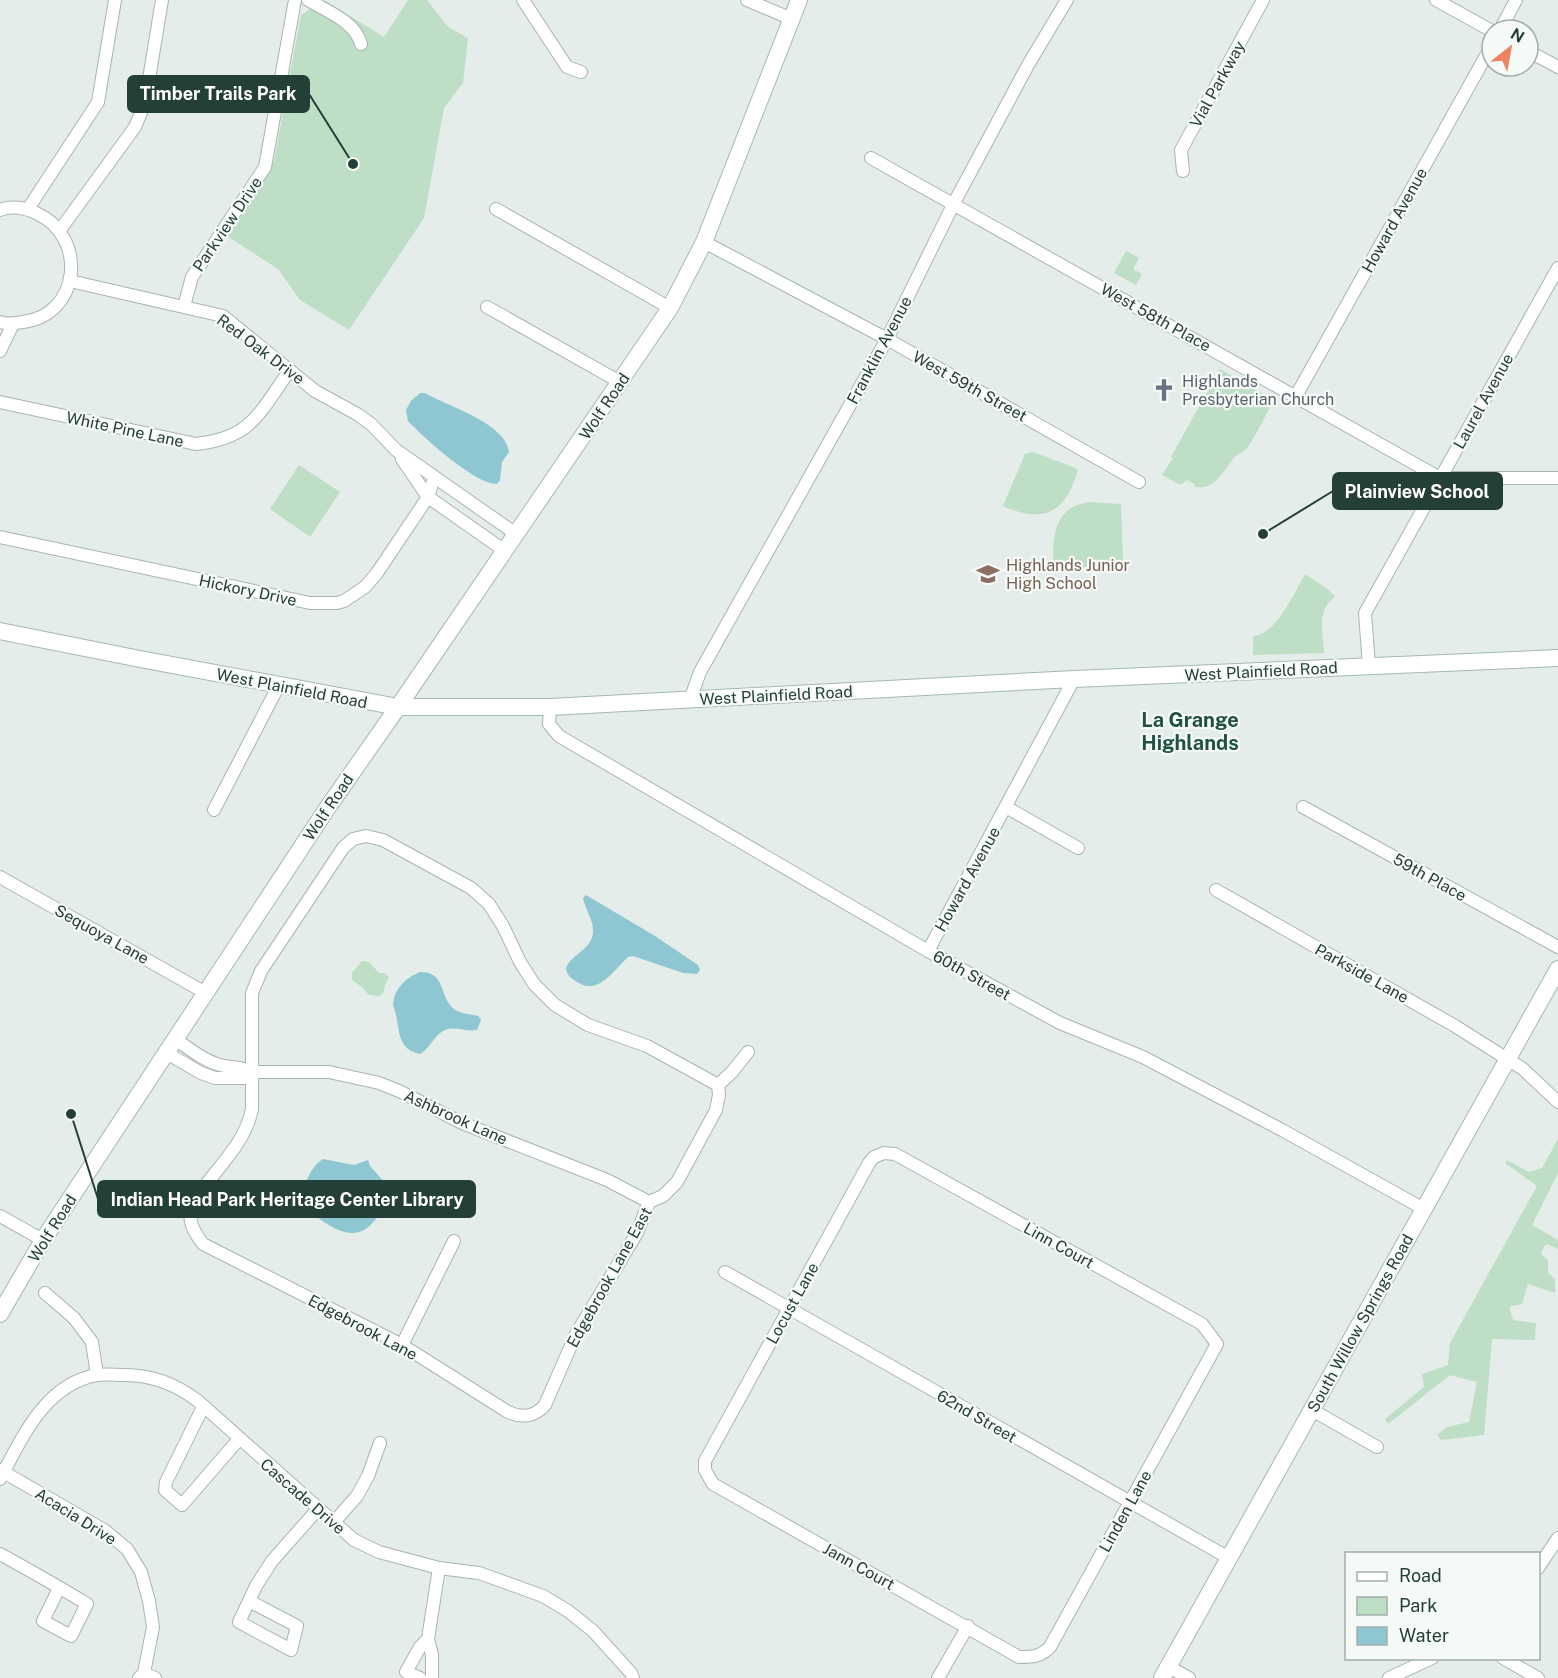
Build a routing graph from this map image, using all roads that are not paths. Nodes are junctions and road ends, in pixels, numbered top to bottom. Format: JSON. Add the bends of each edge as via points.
{"nodes":[{"id":1,"x":115,"y":0,"type":"edge"},
{"id":2,"x":162,"y":0,"type":"edge"},
{"id":3,"x":296,"y":0,"type":"edge"},
{"id":4,"x":308,"y":0,"type":"edge"},
{"id":5,"x":523,"y":0,"type":"edge"},
{"id":6,"x":747,"y":0,"type":"edge"},
{"id":7,"x":799,"y":0,"type":"edge"},
{"id":8,"x":1066,"y":0,"type":"edge"},
{"id":9,"x":1263,"y":0,"type":"edge"},
{"id":10,"x":1436,"y":0,"type":"edge"},
{"id":11,"x":1516,"y":0,"type":"edge"},
{"id":12,"x":1506,"y":18,"type":"edge"},
{"id":13,"x":792,"y":19,"type":"junction"},
{"id":14,"x":1480,"y":24,"type":"edge"},
{"id":15,"x":361,"y":44,"type":"dead end"},
{"id":16,"x":1540,"y":58,"type":"edge"},
{"id":17,"x":1480,"y":66,"type":"edge"},
{"id":18,"x":1558,"y":68,"type":"edge"},
{"id":19,"x":581,"y":72,"type":"dead end"},
{"id":20,"x":871,"y":158,"type":"dead end"},
{"id":21,"x":1183,"y":171,"type":"dead end"},
{"id":22,"x":954,"y":203,"type":"junction"},
{"id":23,"x":28,"y":209,"type":"junction"},
{"id":24,"x":496,"y":209,"type":"dead end"},
{"id":25,"x":0,"y":210,"type":"edge"},
{"id":26,"x":60,"y":230,"type":"junction"},
{"id":27,"x":704,"y":242,"type":"junction"},
{"id":28,"x":1558,"y":268,"type":"edge"},
{"id":29,"x":70,"y":281,"type":"junction"},
{"id":30,"x":184,"y":306,"type":"junction"},
{"id":31,"x":488,"y":307,"type":"dead end"},
{"id":32,"x":670,"y":308,"type":"junction"},
{"id":33,"x":6,"y":323,"type":"edge"},
{"id":34,"x":887,"y":339,"type":"junction"},
{"id":35,"x":0,"y":351,"type":"edge"},
{"id":36,"x":290,"y":370,"type":"junction"},
{"id":37,"x":620,"y":382,"type":"junction"},
{"id":38,"x":1296,"y":396,"type":"junction"},
{"id":39,"x":0,"y":402,"type":"edge"},
{"id":40,"x":396,"y":450,"type":"junction"},
{"id":41,"x":434,"y":478,"type":"junction"},
{"id":42,"x":1440,"y":478,"type":"junction"},
{"id":43,"x":1558,"y":478,"type":"edge"},
{"id":44,"x":1138,"y":482,"type":"dead end"},
{"id":45,"x":428,"y":497,"type":"junction"},
{"id":46,"x":516,"y":534,"type":"junction"},
{"id":47,"x":0,"y":537,"type":"edge"},
{"id":48,"x":505,"y":551,"type":"junction"},
{"id":49,"x":0,"y":631,"type":"edge"},
{"id":50,"x":1558,"y":658,"type":"edge"},
{"id":51,"x":1369,"y":666,"type":"junction"},
{"id":52,"x":1074,"y":680,"type":"junction"},
{"id":53,"x":279,"y":685,"type":"junction"},
{"id":54,"x":690,"y":700,"type":"junction"},
{"id":55,"x":398,"y":707,"type":"junction"},
{"id":56,"x":550,"y":707,"type":"junction"},
{"id":57,"x":1006,"y":807,"type":"junction"},
{"id":58,"x":1303,"y":807,"type":"dead end"},
{"id":59,"x":214,"y":810,"type":"dead end"},
{"id":60,"x":1078,"y":848,"type":"dead end"},
{"id":61,"x":0,"y":877,"type":"edge"},
{"id":62,"x":1216,"y":890,"type":"dead end"},
{"id":63,"x":1558,"y":947,"type":"edge"},
{"id":64,"x":928,"y":951,"type":"junction"},
{"id":65,"x":1558,"y":969,"type":"edge"},
{"id":66,"x":204,"y":992,"type":"junction"},
{"id":67,"x":169,"y":1045,"type":"junction"},
{"id":68,"x":748,"y":1052,"type":"dead end"},
{"id":69,"x":1508,"y":1059,"type":"junction"},
{"id":70,"x":252,"y":1072,"type":"junction"},
{"id":71,"x":718,"y":1085,"type":"junction"},
{"id":72,"x":1558,"y":1101,"type":"edge"},
{"id":73,"x":895,"y":1154,"type":"joint"},
{"id":74,"x":649,"y":1202,"type":"junction"},
{"id":75,"x":1424,"y":1209,"type":"junction"},
{"id":76,"x":0,"y":1216,"type":"edge"},
{"id":77,"x":43,"y":1240,"type":"junction"},
{"id":78,"x":454,"y":1241,"type":"dead end"},
{"id":79,"x":725,"y":1272,"type":"dead end"},
{"id":80,"x":45,"y":1293,"type":"dead end"},
{"id":81,"x":789,"y":1309,"type":"junction"},
{"id":82,"x":0,"y":1314,"type":"edge"},
{"id":83,"x":1216,"y":1344,"type":"joint"},
{"id":84,"x":402,"y":1345,"type":"junction"},
{"id":85,"x":97,"y":1375,"type":"junction"},
{"id":86,"x":203,"y":1407,"type":"junction"},
{"id":87,"x":1312,"y":1410,"type":"junction"},
{"id":88,"x":536,"y":1412,"type":"joint"},
{"id":89,"x":239,"y":1440,"type":"junction"},
{"id":90,"x":380,"y":1443,"type":"dead end"},
{"id":91,"x":1377,"y":1446,"type":"dead end"},
{"id":92,"x":705,"y":1470,"type":"joint"},
{"id":93,"x":1,"y":1474,"type":"edge"},
{"id":94,"x":1130,"y":1503,"type":"junction"},
{"id":95,"x":318,"y":1509,"type":"junction"},
{"id":96,"x":334,"y":1522,"type":"junction"},
{"id":97,"x":1558,"y":1538,"type":"edge"},
{"id":98,"x":0,"y":1554,"type":"edge"},
{"id":99,"x":1229,"y":1558,"type":"junction"},
{"id":100,"x":1540,"y":1566,"type":"edge"},
{"id":101,"x":439,"y":1568,"type":"junction"},
{"id":102,"x":59,"y":1588,"type":"dead end"},
{"id":103,"x":249,"y":1601,"type":"junction"},
{"id":104,"x":968,"y":1626,"type":"junction"},
{"id":105,"x":428,"y":1639,"type":"junction"},
{"id":106,"x":1019,"y":1657,"type":"joint"},
{"id":107,"x":1430,"y":1660,"type":"edge"},
{"id":108,"x":1505,"y":1660,"type":"edge"},
{"id":109,"x":1166,"y":1672,"type":"edge"},
{"id":110,"x":146,"y":1676,"type":"edge"},
{"id":111,"x":420,"y":1678,"type":"edge"},
{"id":112,"x":432,"y":1678,"type":"edge"},
{"id":113,"x":633,"y":1678,"type":"edge"},
{"id":114,"x":938,"y":1678,"type":"edge"},
{"id":115,"x":1189,"y":1678,"type":"edge"},
{"id":116,"x":1389,"y":1678,"type":"edge"},
{"id":117,"x":1538,"y":1678,"type":"edge"}],
"edges":[{"from":1,"to":23,"type":"street","via":[[98,102]]},
{"from":2,"to":26,"type":"street","via":[[145,103],[135,127]]},
{"from":3,"to":30,"type":"street","name":"Parkview Drive","via":[[265,167],[192,277]]},
{"from":4,"to":15,"type":"street","via":[[345,22],[359,36]]},
{"from":5,"to":19,"type":"street","via":[[567,67]]},
{"from":6,"to":13,"type":"street"},
{"from":7,"to":13,"type":"main road","name":"Wolf Road"},
{"from":8,"to":22,"type":"street","name":"Franklin Avenue"},
{"from":9,"to":21,"type":"street","name":"Vial Parkway","via":[[1181,150]]},
{"from":10,"to":14,"type":"street"},
{"from":11,"to":12,"type":"street"},
{"from":13,"to":27,"type":"main road","name":"Wolf Road"},
{"from":16,"to":18,"type":"street"},
{"from":17,"to":38,"type":"street","name":"Howard Avenue"},
{"from":20,"to":22,"type":"street","name":"West 58th Place"},
{"from":22,"to":34,"type":"street","name":"Franklin Avenue"},
{"from":22,"to":38,"type":"street","name":"West 58th Place"},
{"from":23,"to":25,"type":"street"},
{"from":23,"to":26,"type":"street","via":[[46,217]]},
{"from":24,"to":32,"type":"street"},
{"from":26,"to":29,"type":"street","via":[[70,248]]},
{"from":27,"to":32,"type":"main road","name":"Wolf Road"},
{"from":27,"to":34,"type":"street","name":"West 59th Street"},
{"from":28,"to":42,"type":"street","name":"Laurel Avenue"},
{"from":29,"to":30,"type":"street","name":"Red Oak Drive"},
{"from":29,"to":33,"type":"street","via":[[52,310],[35,321]]},
{"from":30,"to":36,"type":"street","name":"Red Oak Drive","via":[[223,316]]},
{"from":31,"to":37,"type":"street"},
{"from":32,"to":37,"type":"main road","name":"Wolf Road"},
{"from":33,"to":35,"type":"street"},
{"from":34,"to":44,"type":"street","name":"West 59th Street"},
{"from":34,"to":54,"type":"street","name":"Franklin Avenue","via":[[700,672]]},
{"from":36,"to":39,"type":"street","name":"White Pine Lane","via":[[253,422],[218,442],[196,444]]},
{"from":36,"to":40,"type":"street","name":"Red Oak Drive","via":[[315,391],[371,424]]},
{"from":37,"to":46,"type":"main road","name":"Wolf Road"},
{"from":38,"to":42,"type":"street","name":"West 58th Place"},
{"from":40,"to":41,"type":"street","name":"Red Oak Drive"},
{"from":40,"to":45,"type":"street","name":"Red Oak Drive"},
{"from":41,"to":45,"type":"street","name":"Hickory Drive"},
{"from":41,"to":46,"type":"street","name":"Red Oak Drive"},
{"from":42,"to":43,"type":"street"},
{"from":42,"to":51,"type":"street","name":"Laurel Avenue","via":[[1365,613]]},
{"from":45,"to":47,"type":"street","name":"Hickory Drive","via":[[372,580],[344,601],[324,605]]},
{"from":45,"to":48,"type":"street","name":"Red Oak Drive"},
{"from":46,"to":48,"type":"main road","name":"Wolf Road"},
{"from":48,"to":55,"type":"main road","name":"Wolf Road"},
{"from":49,"to":53,"type":"main road","name":"West Plainfield Road"},
{"from":50,"to":51,"type":"main road","name":"West Plainfield Road"},
{"from":51,"to":52,"type":"main road","name":"West Plainfield Road"},
{"from":52,"to":54,"type":"main road","name":"West Plainfield Road"},
{"from":52,"to":57,"type":"street","name":"Howard Avenue"},
{"from":53,"to":55,"type":"main road","name":"West Plainfield Road"},
{"from":53,"to":59,"type":"street"},
{"from":54,"to":56,"type":"main road","name":"West Plainfield Road"},
{"from":55,"to":56,"type":"main road","name":"West Plainfield Road"},
{"from":55,"to":66,"type":"main road","name":"Wolf Road"},
{"from":56,"to":64,"type":"street","name":"60th Street","via":[[549,724],[559,736]]},
{"from":57,"to":60,"type":"street","name":"Howard Avenue"},
{"from":57,"to":64,"type":"street","name":"Howard Avenue"},
{"from":58,"to":63,"type":"street","name":"59th Place"},
{"from":61,"to":66,"type":"street","name":"Sequoya Lane"},
{"from":62,"to":69,"type":"street","name":"Parkside Lane"},
{"from":64,"to":75,"type":"street","name":"60th Street","via":[[1060,1023],[1153,1062]]},
{"from":65,"to":69,"type":"main road","name":"South Willow Springs Road"},
{"from":66,"to":67,"type":"main road","name":"Wolf Road"},
{"from":67,"to":70,"type":"street","name":"Ashbrook Lane","via":[[220,1065]]},
{"from":67,"to":77,"type":"main road","name":"Wolf Road"},
{"from":68,"to":71,"type":"street"},
{"from":69,"to":72,"type":"street"},
{"from":69,"to":75,"type":"main road","name":"South Willow Springs Road"},
{"from":70,"to":71,"type":"street","via":[[252,993],[261,970],[343,848],[353,839],[366,836],[383,840],[471,888],[489,904],[534,984],[555,1005],[588,1025],[647,1046]]},
{"from":70,"to":74,"type":"street","name":"Ashbrook Lane","via":[[329,1072],[378,1083],[462,1123],[607,1180]]},
{"from":70,"to":84,"type":"street","name":"Edgebrook Lane","via":[[252,1109],[246,1129],[192,1206],[192,1230],[203,1244]]},
{"from":71,"to":74,"type":"street","name":"Edgebrook Lane East","via":[[716,1110],[677,1182],[663,1197]]},
{"from":73,"to":81,"type":"street","name":"Locust Lane","via":[[884,1153],[869,1163]]},
{"from":73,"to":83,"type":"street","name":"Linn Court","via":[[1202,1324]]},
{"from":74,"to":88,"type":"street","name":"Edgebrook Lane East","via":[[637,1233],[576,1334],[545,1405]]},
{"from":75,"to":87,"type":"main road","name":"South Willow Springs Road"},
{"from":76,"to":77,"type":"street"},
{"from":77,"to":82,"type":"main road","name":"Wolf Road"},
{"from":78,"to":84,"type":"street"},
{"from":79,"to":81,"type":"street","name":"62nd Street"},
{"from":80,"to":85,"type":"street","via":[[74,1318],[92,1342]]},
{"from":81,"to":92,"type":"street","name":"Locust Lane","via":[[705,1461]]},
{"from":81,"to":94,"type":"street","name":"62nd Street"},
{"from":83,"to":94,"type":"street","name":"Linden Lane"},
{"from":84,"to":88,"type":"street","name":"Edgebrook Lane","via":[[508,1412],[522,1416]]},
{"from":85,"to":86,"type":"street","name":"Cascade Drive","via":[[160,1380],[180,1389]]},
{"from":85,"to":93,"type":"street","name":"Cascade Drive","via":[[69,1386],[44,1406]]},
{"from":86,"to":89,"type":"street","name":"Cascade Drive"},
{"from":86,"to":89,"type":"street","via":[[165,1490],[182,1505]]},
{"from":87,"to":91,"type":"street"},
{"from":87,"to":99,"type":"main road","name":"South Willow Springs Road"},
{"from":89,"to":95,"type":"street","name":"Cascade Drive"},
{"from":90,"to":96,"type":"street","via":[[357,1496]]},
{"from":92,"to":104,"type":"street","name":"Jann Court","via":[[713,1484]]},
{"from":93,"to":110,"type":"street","name":"Acacia Drive","via":[[104,1530],[127,1549],[141,1572],[153,1627]]},
{"from":94,"to":99,"type":"street","name":"62nd Street"},
{"from":94,"to":106,"type":"street","name":"Linden Lane","via":[[1050,1647],[1034,1657]]},
{"from":95,"to":96,"type":"street","name":"Cascade Drive"},
{"from":95,"to":103,"type":"street","via":[[272,1561]]},
{"from":96,"to":101,"type":"street","name":"Cascade Drive","via":[[354,1540],[378,1552]]},
{"from":97,"to":100,"type":"street"},
{"from":98,"to":102,"type":"street"},
{"from":99,"to":109,"type":"main road","name":"South Willow Springs Road"},
{"from":101,"to":105,"type":"street"},
{"from":101,"to":113,"type":"street","name":"Cascade Drive","via":[[479,1573],[543,1596],[593,1631]]},
{"from":103,"to":103,"type":"street","via":[[239,1622],[291,1650],[297,1626]]},
{"from":104,"to":106,"type":"street","name":"Jann Court"},
{"from":104,"to":114,"type":"street"},
{"from":105,"to":111,"type":"street","via":[[406,1672]]},
{"from":105,"to":112,"type":"street"},
{"from":107,"to":116,"type":"street"},
{"from":108,"to":117,"type":"street"},
{"from":109,"to":115,"type":"street"}]}
